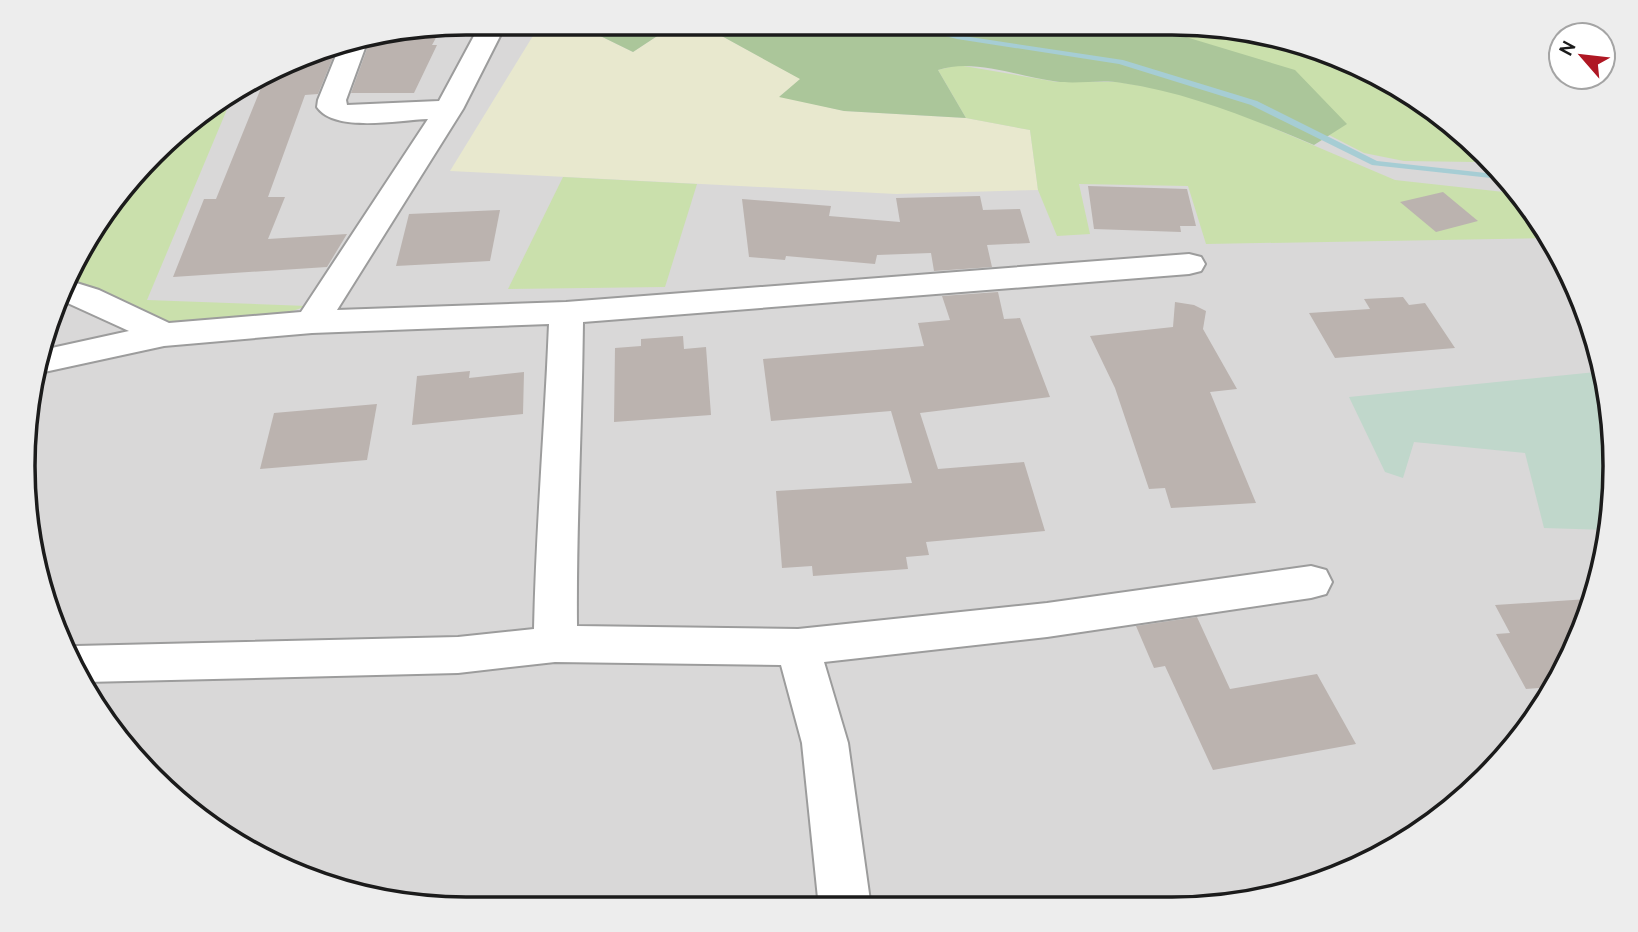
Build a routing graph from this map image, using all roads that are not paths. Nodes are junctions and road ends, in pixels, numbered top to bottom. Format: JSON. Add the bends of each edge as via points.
{"nodes":[{"id":1,"x":486,"y":35,"type":"edge"},
{"id":2,"x":351,"y":51,"type":"edge"},
{"id":3,"x":449,"y":109,"type":"junction"},
{"id":4,"x":1189,"y":264,"type":"dead end"},
{"id":5,"x":72,"y":292,"type":"edge"},
{"id":6,"x":566,"y":313,"type":"junction"},
{"id":7,"x":312,"y":322,"type":"junction"},
{"id":8,"x":164,"y":335,"type":"junction"},
{"id":9,"x":48,"y":360,"type":"edge"},
{"id":10,"x":1311,"y":582,"type":"dead end"},
{"id":11,"x":555,"y":644,"type":"junction"},
{"id":12,"x":798,"y":647,"type":"junction"},
{"id":13,"x":83,"y":664,"type":"edge"},
{"id":14,"x":844,"y":897,"type":"edge"}],
"edges":[{"from":1,"to":3,"type":"street"},
{"from":2,"to":3,"type":"street","via":[[332,100],[331,107],[339,113]]},
{"from":3,"to":7,"type":"street"},
{"from":4,"to":6,"type":"street"},
{"from":5,"to":8,"type":"street"},
{"from":6,"to":7,"type":"street"},
{"from":6,"to":11,"type":"street"},
{"from":7,"to":8,"type":"street"},
{"from":8,"to":9,"type":"street"},
{"from":10,"to":12,"type":"street","via":[[1047,620]]},
{"from":11,"to":12,"type":"street"},
{"from":11,"to":13,"type":"street","via":[[458,655]]},
{"from":12,"to":14,"type":"street","via":[[825,743]]}]}
